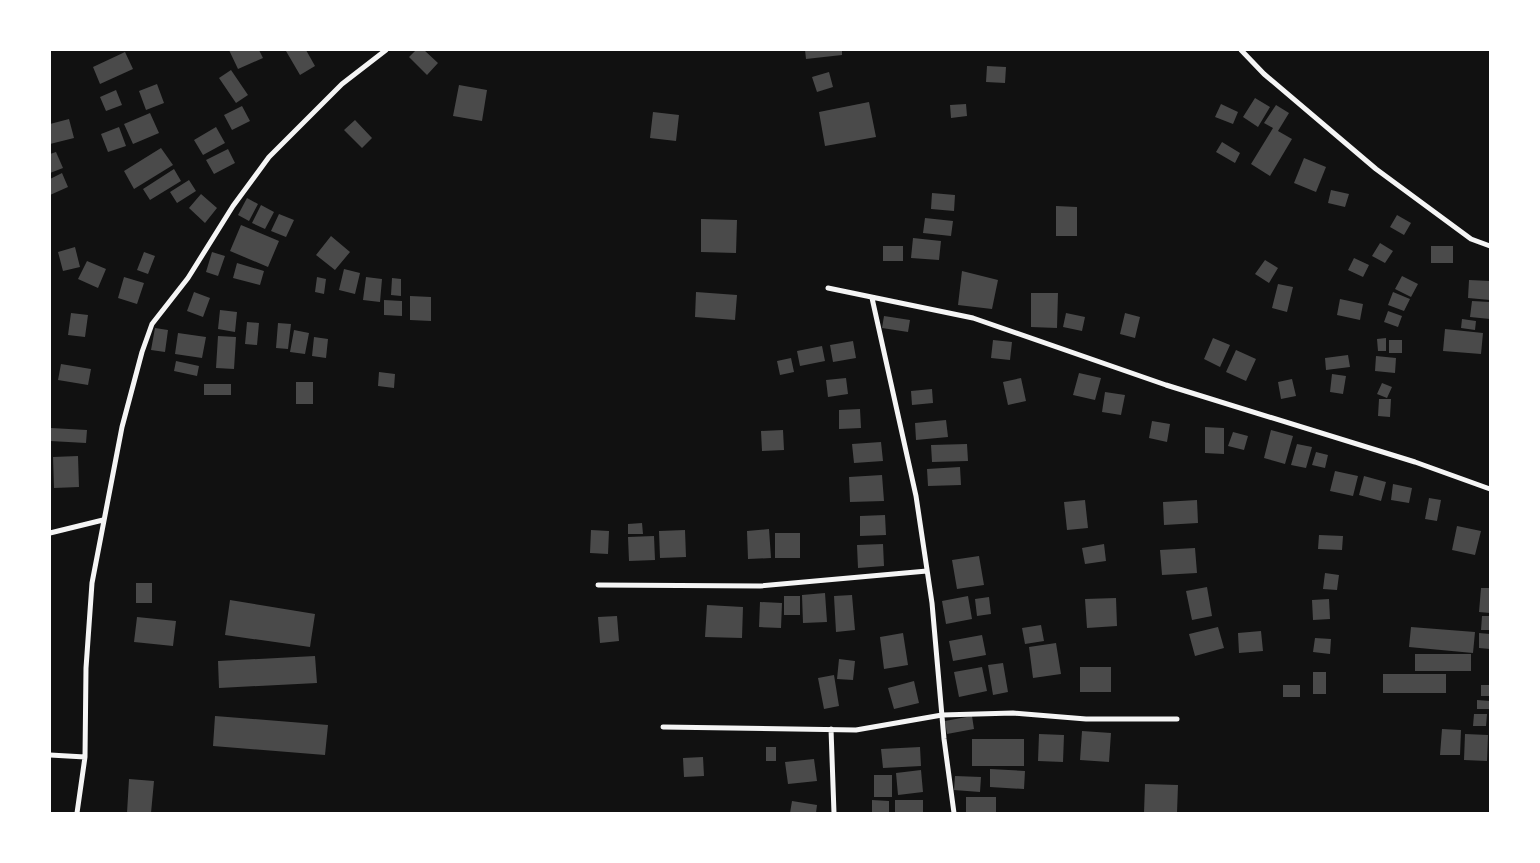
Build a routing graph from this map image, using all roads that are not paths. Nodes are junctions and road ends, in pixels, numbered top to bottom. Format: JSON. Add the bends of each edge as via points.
{"nodes":[{"id":1,"x":386,"y":50,"type":"edge"},
{"id":2,"x":1242,"y":50,"type":"edge"},
{"id":3,"x":1490,"y":246,"type":"edge"},
{"id":4,"x":828,"y":288,"type":"dead end"},
{"id":5,"x":872,"y":298,"type":"junction"},
{"id":6,"x":1490,"y":489,"type":"edge"},
{"id":7,"x":103,"y":520,"type":"junction"},
{"id":8,"x":50,"y":533,"type":"edge"},
{"id":9,"x":927,"y":572,"type":"junction"},
{"id":10,"x":598,"y":585,"type":"dead end"},
{"id":11,"x":942,"y":715,"type":"junction"},
{"id":12,"x":1176,"y":719,"type":"dead end"},
{"id":13,"x":663,"y":728,"type":"dead end"},
{"id":14,"x":831,"y":730,"type":"junction"},
{"id":15,"x":50,"y":754,"type":"edge"},
{"id":16,"x":85,"y":757,"type":"junction"},
{"id":17,"x":77,"y":813,"type":"edge"},
{"id":18,"x":834,"y":813,"type":"edge"},
{"id":19,"x":954,"y":813,"type":"edge"}],
"edges":[{"from":1,"to":7,"type":"street","via":[[342,84],[269,157],[233,206],[188,278],[152,324],[122,427]]},
{"from":2,"to":3,"type":"street","via":[[1264,74],[1376,169],[1471,239]]},
{"from":4,"to":5,"type":"street"},
{"from":5,"to":6,"type":"street","via":[[974,318],[1166,385],[1415,462]]},
{"from":5,"to":9,"type":"street","via":[[916,496]]},
{"from":7,"to":8,"type":"street"},
{"from":7,"to":16,"type":"street","via":[[92,583],[86,668]]},
{"from":9,"to":10,"type":"street","via":[[760,586]]},
{"from":9,"to":11,"type":"street"},
{"from":11,"to":12,"type":"street","via":[[1013,713],[1086,719]]},
{"from":11,"to":14,"type":"street","via":[[856,730]]},
{"from":11,"to":19,"type":"street"},
{"from":13,"to":14,"type":"street"},
{"from":14,"to":18,"type":"street"},
{"from":15,"to":16,"type":"street"},
{"from":16,"to":17,"type":"street"}]}
